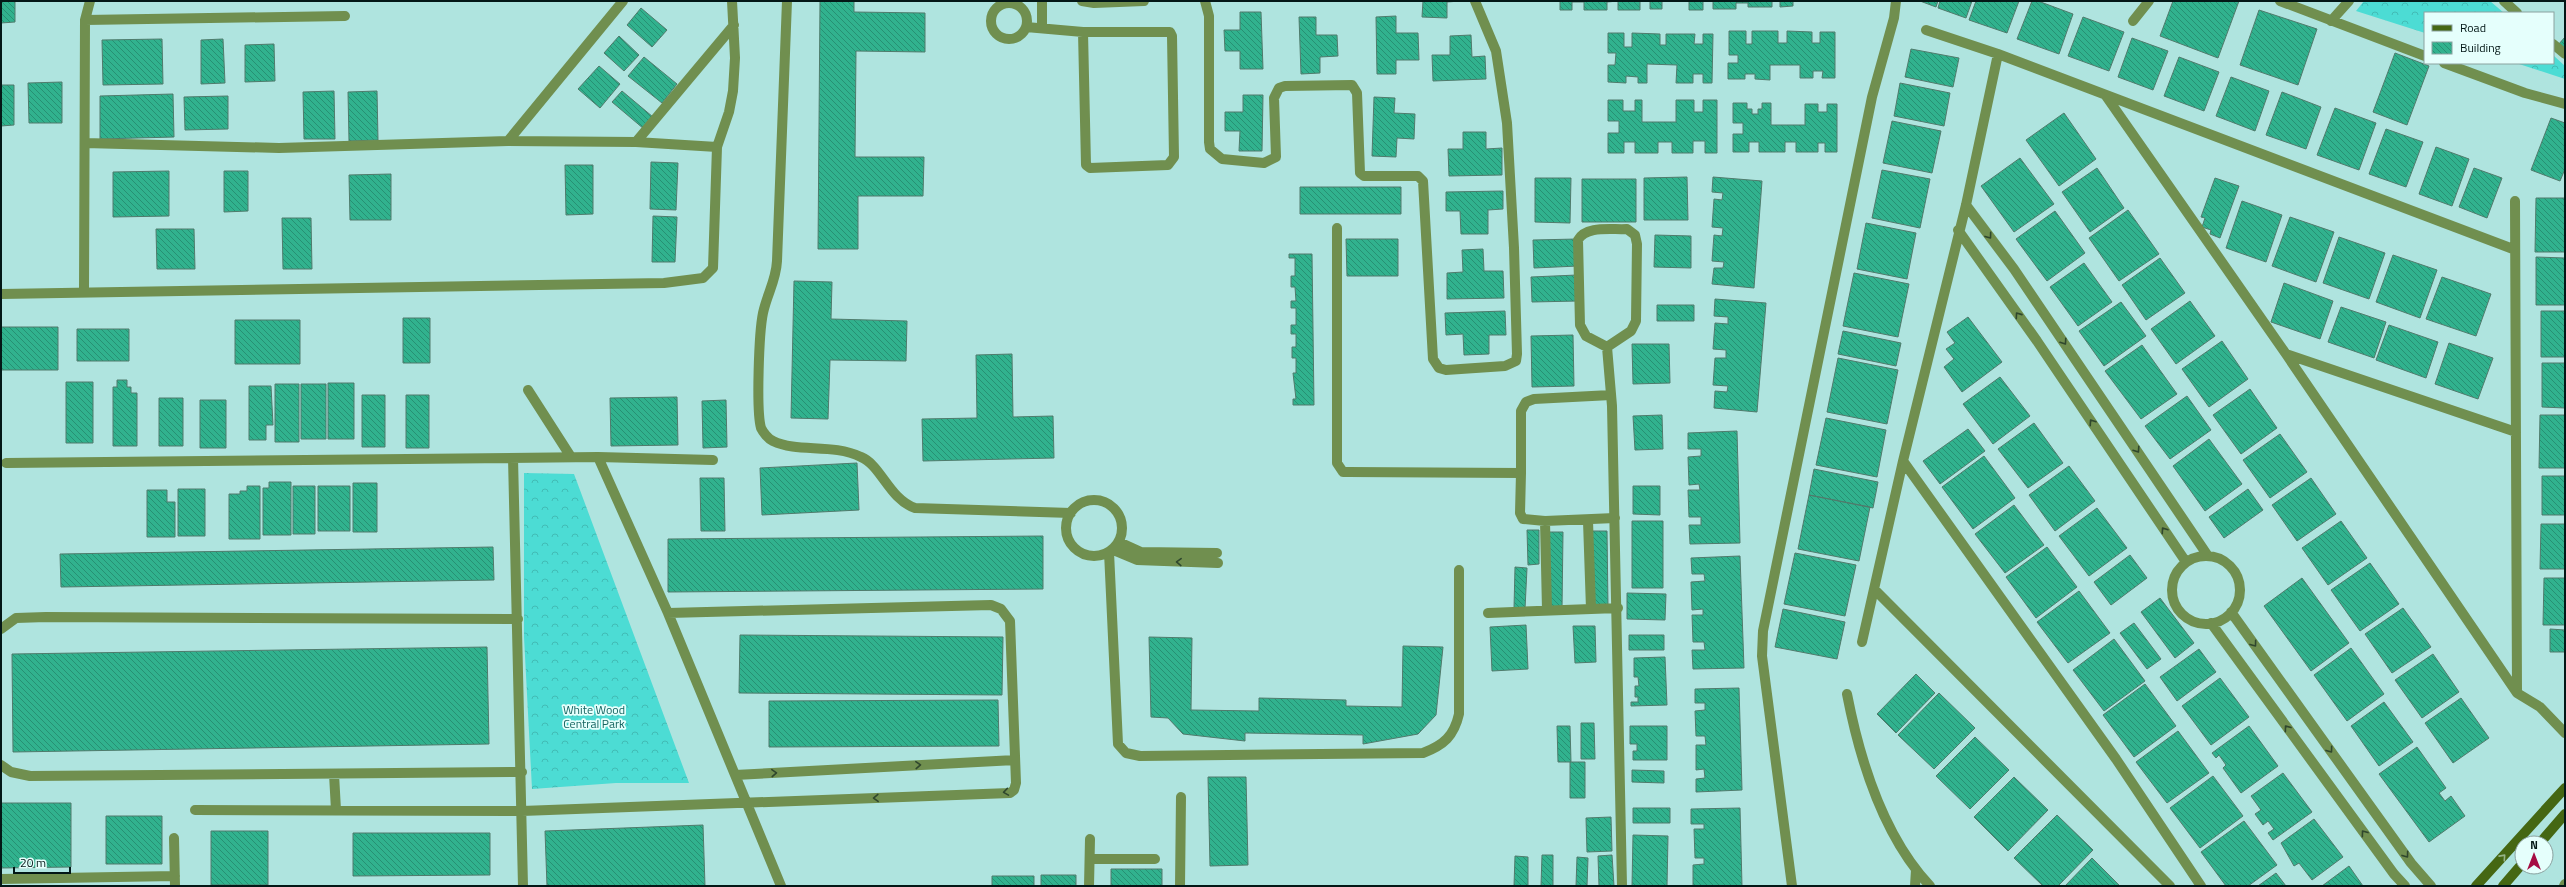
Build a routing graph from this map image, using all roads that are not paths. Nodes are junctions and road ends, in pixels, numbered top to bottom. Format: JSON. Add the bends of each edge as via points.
{"nodes":[{"id":1,"x":90,"y":1,"type":"edge"},
{"id":2,"x":623,"y":1,"type":"edge"},
{"id":3,"x":732,"y":1,"type":"edge"},
{"id":4,"x":787,"y":1,"type":"edge"},
{"id":5,"x":1042,"y":1,"type":"edge"},
{"id":6,"x":1082,"y":1,"type":"edge"},
{"id":7,"x":1144,"y":1,"type":"edge"},
{"id":8,"x":1205,"y":1,"type":"edge"},
{"id":9,"x":1475,"y":1,"type":"edge"},
{"id":10,"x":1896,"y":1,"type":"edge"},
{"id":11,"x":2149,"y":1,"type":"edge"},
{"id":12,"x":2280,"y":1,"type":"edge"},
{"id":13,"x":2349,"y":1,"type":"edge"},
{"id":14,"x":2504,"y":1,"type":"edge"},
{"id":15,"x":1001,"y":3,"type":"edge"},
{"id":16,"x":2516,"y":12,"type":"edge"},
{"id":17,"x":345,"y":16,"type":"dead end"},
{"id":18,"x":85,"y":20,"type":"junction"},
{"id":19,"x":2133,"y":21,"type":"dead end"},
{"id":20,"x":2331,"y":21,"type":"junction"},
{"id":21,"x":734,"y":25,"type":"junction"},
{"id":22,"x":1026,"y":27,"type":"junction"},
{"id":23,"x":1042,"y":28,"type":"junction"},
{"id":24,"x":1926,"y":30,"type":"dead end"},
{"id":25,"x":1083,"y":32,"type":"junction"},
{"id":26,"x":2554,"y":45,"type":"edge"},
{"id":27,"x":1998,"y":54,"type":"junction"},
{"id":28,"x":2565,"y":54,"type":"edge"},
{"id":29,"x":2424,"y":56,"type":"edge"},
{"id":30,"x":2447,"y":64,"type":"edge"},
{"id":31,"x":2106,"y":96,"type":"junction"},
{"id":32,"x":2565,"y":104,"type":"edge"},
{"id":33,"x":508,"y":141,"type":"junction"},
{"id":34,"x":636,"y":142,"type":"junction"},
{"id":35,"x":85,"y":143,"type":"junction"},
{"id":36,"x":717,"y":147,"type":"junction"},
{"id":37,"x":2515,"y":201,"type":"dead end"},
{"id":38,"x":1966,"y":204,"type":"junction"},
{"id":39,"x":1337,"y":228,"type":"dead end"},
{"id":40,"x":1958,"y":230,"type":"junction"},
{"id":41,"x":2513,"y":248,"type":"junction"},
{"id":42,"x":84,"y":291,"type":"junction"},
{"id":43,"x":1,"y":294,"type":"edge"},
{"id":44,"x":1607,"y":347,"type":"junction"},
{"id":45,"x":2286,"y":354,"type":"junction"},
{"id":46,"x":528,"y":390,"type":"dead end"},
{"id":47,"x":1611,"y":395,"type":"junction"},
{"id":48,"x":2516,"y":432,"type":"junction"},
{"id":49,"x":571,"y":457,"type":"junction"},
{"id":50,"x":598,"y":457,"type":"junction"},
{"id":51,"x":513,"y":458,"type":"junction"},
{"id":52,"x":713,"y":460,"type":"dead end"},
{"id":53,"x":1903,"y":461,"type":"junction"},
{"id":54,"x":6,"y":462,"type":"dead end"},
{"id":55,"x":1521,"y":473,"type":"junction"},
{"id":56,"x":1070,"y":513,"type":"junction"},
{"id":57,"x":1615,"y":518,"type":"junction"},
{"id":58,"x":1588,"y":521,"type":"junction"},
{"id":59,"x":1545,"y":522,"type":"junction"},
{"id":60,"x":1114,"y":548,"type":"junction"},
{"id":61,"x":2208,"y":556,"type":"junction"},
{"id":62,"x":1218,"y":558,"type":"dead end"},
{"id":63,"x":2186,"y":562,"type":"junction"},
{"id":64,"x":1459,"y":570,"type":"dead end"},
{"id":65,"x":1875,"y":590,"type":"junction"},
{"id":66,"x":1618,"y":608,"type":"junction"},
{"id":67,"x":1591,"y":609,"type":"junction"},
{"id":68,"x":1547,"y":610,"type":"junction"},
{"id":69,"x":2231,"y":612,"type":"junction"},
{"id":70,"x":668,"y":613,"type":"junction"},
{"id":71,"x":1488,"y":613,"type":"dead end"},
{"id":72,"x":518,"y":619,"type":"junction"},
{"id":73,"x":2211,"y":624,"type":"junction"},
{"id":74,"x":1,"y":629,"type":"edge"},
{"id":75,"x":1862,"y":642,"type":"dead end"},
{"id":76,"x":2517,"y":693,"type":"junction"},
{"id":77,"x":1847,"y":694,"type":"dead end"},
{"id":78,"x":2565,"y":733,"type":"edge"},
{"id":79,"x":1014,"y":760,"type":"junction"},
{"id":80,"x":1,"y":765,"type":"edge"},
{"id":81,"x":522,"y":772,"type":"junction"},
{"id":82,"x":334,"y":774,"type":"junction"},
{"id":83,"x":736,"y":775,"type":"junction"},
{"id":84,"x":2565,"y":788,"type":"edge"},
{"id":85,"x":1181,"y":797,"type":"dead end"},
{"id":86,"x":747,"y":803,"type":"junction"},
{"id":87,"x":195,"y":810,"type":"dead end"},
{"id":88,"x":336,"y":810,"type":"junction"},
{"id":89,"x":522,"y":811,"type":"junction"},
{"id":90,"x":2565,"y":814,"type":"edge"},
{"id":91,"x":2547,"y":835,"type":"edge"},
{"id":92,"x":174,"y":838,"type":"dead end"},
{"id":93,"x":1090,"y":839,"type":"dead end"},
{"id":94,"x":1090,"y":859,"type":"junction"},
{"id":95,"x":1155,"y":859,"type":"dead end"},
{"id":96,"x":1916,"y":870,"type":"junction"},
{"id":97,"x":2514,"y":873,"type":"edge"},
{"id":98,"x":1,"y":879,"type":"edge"},
{"id":99,"x":175,"y":881,"type":"edge"},
{"id":100,"x":523,"y":886,"type":"edge"},
{"id":101,"x":781,"y":886,"type":"edge"},
{"id":102,"x":1090,"y":886,"type":"edge"},
{"id":103,"x":1180,"y":886,"type":"edge"},
{"id":104,"x":1622,"y":886,"type":"edge"},
{"id":105,"x":1792,"y":886,"type":"edge"},
{"id":106,"x":1915,"y":886,"type":"edge"},
{"id":107,"x":1930,"y":886,"type":"edge"},
{"id":108,"x":2170,"y":886,"type":"edge"},
{"id":109,"x":2201,"y":886,"type":"edge"},
{"id":110,"x":2405,"y":886,"type":"edge"},
{"id":111,"x":2431,"y":886,"type":"edge"},
{"id":112,"x":2476,"y":886,"type":"edge"},
{"id":113,"x":2502,"y":886,"type":"edge"}],
"edges":[{"from":1,"to":18,"type":"street"},
{"from":2,"to":33,"type":"street"},
{"from":3,"to":21,"type":"street"},
{"from":4,"to":56,"type":"street","via":[[777,261],[774,284],[762,314],[759,389],[761,428],[771,440],[784,445],[841,449],[865,458],[902,501],[915,508]]},
{"from":5,"to":23,"type":"street"},
{"from":6,"to":7,"type":"street"},
{"from":8,"to":9,"type":"street","via":[[1210,16],[1209,142],[1210,149],[1216,156],[1222,159],[1264,163],[1276,157],[1274,98],[1279,88],[1352,85],[1357,93],[1360,173],[1364,176],[1418,176],[1424,181],[1433,359],[1439,368],[1446,370],[1505,366],[1516,360],[1517,354],[1507,123],[1496,51]]},
{"from":10,"to":105,"type":"street","via":[[1894,18],[1872,97],[1763,631],[1762,656]]},
{"from":11,"to":19,"type":"street"},
{"from":12,"to":20,"type":"street"},
{"from":13,"to":20,"type":"street"},
{"from":14,"to":16,"type":"street"},
{"from":15,"to":22,"type":"street","via":[[1019,6],[1026,15]]},
{"from":15,"to":22,"type":"street","via":[[991,19],[993,30],[997,34],[1013,39]]},
{"from":17,"to":18,"type":"street"},
{"from":18,"to":35,"type":"street"},
{"from":20,"to":29,"type":"street"},
{"from":21,"to":34,"type":"street"},
{"from":21,"to":36,"type":"street","via":[[733,91]]},
{"from":22,"to":23,"type":"street"},
{"from":23,"to":25,"type":"street"},
{"from":24,"to":27,"type":"street"},
{"from":25,"to":25,"type":"street","via":[[1086,165],[1090,168],[1168,165],[1174,157],[1171,33]]},
{"from":26,"to":28,"type":"street"},
{"from":27,"to":31,"type":"street"},
{"from":27,"to":38,"type":"street"},
{"from":30,"to":32,"type":"street","via":[[2525,93]]},
{"from":31,"to":41,"type":"street"},
{"from":31,"to":45,"type":"street"},
{"from":33,"to":34,"type":"street"},
{"from":33,"to":35,"type":"street","via":[[279,148]]},
{"from":34,"to":36,"type":"street"},
{"from":35,"to":42,"type":"street"},
{"from":36,"to":42,"type":"street","via":[[713,268],[704,278],[690,281]]},
{"from":37,"to":41,"type":"street"},
{"from":38,"to":40,"type":"street"},
{"from":38,"to":61,"type":"street","one_way":true,"via":[[2014,269]]},
{"from":39,"to":55,"type":"street","via":[[1339,468],[1343,472]]},
{"from":40,"to":53,"type":"street"},
{"from":63,"to":40,"type":"street","one_way":true,"via":[[2037,341]]},
{"from":41,"to":48,"type":"street"},
{"from":42,"to":43,"type":"street"},
{"from":44,"to":44,"type":"street","via":[[1631,331],[1636,321],[1637,244],[1635,235],[1627,229],[1587,231],[1581,234],[1578,240],[1580,325],[1586,336]]},
{"from":44,"to":47,"type":"street"},
{"from":45,"to":48,"type":"street"},
{"from":45,"to":76,"type":"street"},
{"from":46,"to":49,"type":"street"},
{"from":47,"to":55,"type":"street","via":[[1534,399],[1526,402],[1521,411]]},
{"from":47,"to":57,"type":"street"},
{"from":48,"to":76,"type":"street"},
{"from":49,"to":50,"type":"street"},
{"from":49,"to":51,"type":"street"},
{"from":50,"to":52,"type":"street"},
{"from":50,"to":70,"type":"street"},
{"from":51,"to":54,"type":"street"},
{"from":51,"to":72,"type":"street"},
{"from":53,"to":65,"type":"street"},
{"from":53,"to":109,"type":"street","via":[[2116,759]]},
{"from":55,"to":59,"type":"street","via":[[1520,513],[1523,519]]},
{"from":56,"to":60,"type":"street","via":[[1066,530],[1073,546],[1088,556],[1096,556]]},
{"from":56,"to":60,"type":"street","via":[[1086,502],[1105,502],[1113,507],[1121,519],[1122,533]]},
{"from":57,"to":58,"type":"street"},
{"from":57,"to":66,"type":"street"},
{"from":58,"to":59,"type":"street"},
{"from":58,"to":67,"type":"street"},
{"from":59,"to":68,"type":"street"},
{"from":60,"to":62,"type":"street"},
{"from":60,"to":64,"type":"street","via":[[1118,744],[1126,753],[1140,756],[1423,753],[1439,747],[1449,739],[1459,714]]},
{"from":61,"to":63,"type":"street","via":[[2196,557]]},
{"from":61,"to":69,"type":"street","via":[[2228,564],[2239,582],[2237,603]]},
{"from":63,"to":73,"type":"street","via":[[2173,580],[2174,603],[2189,619],[2200,624]]},
{"from":65,"to":75,"type":"street"},
{"from":65,"to":108,"type":"street"},
{"from":66,"to":67,"type":"street"},
{"from":66,"to":104,"type":"street"},
{"from":67,"to":68,"type":"street"},
{"from":68,"to":71,"type":"street"},
{"from":69,"to":73,"type":"street","via":[[2219,622]]},
{"from":69,"to":111,"type":"street","one_way":true,"via":[[2411,863]]},
{"from":70,"to":79,"type":"street","via":[[991,605],[1001,609],[1010,621]]},
{"from":70,"to":83,"type":"street"},
{"from":72,"to":74,"type":"street","via":[[46,617],[16,618]]},
{"from":72,"to":81,"type":"street"},
{"from":110,"to":73,"type":"street","one_way":true},
{"from":76,"to":78,"type":"street","via":[[2540,707]]},
{"from":77,"to":96,"type":"street","via":[[1854,727],[1880,803],[1894,835]]},
{"from":83,"to":79,"type":"street","one_way":true},
{"from":79,"to":86,"type":"street","one_way":true,"via":[[1016,783],[1014,790],[1010,792]]},
{"from":80,"to":82,"type":"street","via":[[11,772],[30,776]]},
{"from":81,"to":82,"type":"street"},
{"from":81,"to":89,"type":"street"},
{"from":82,"to":88,"type":"street"},
{"from":83,"to":86,"type":"street"},
{"from":112,"to":84,"type":"main road","one_way":true},
{"from":85,"to":103,"type":"street"},
{"from":86,"to":89,"type":"street"},
{"from":86,"to":101,"type":"street"},
{"from":87,"to":88,"type":"street"},
{"from":88,"to":89,"type":"street"},
{"from":89,"to":100,"type":"street"},
{"from":90,"to":91,"type":"main road"},
{"from":92,"to":99,"type":"street"},
{"from":93,"to":94,"type":"street"},
{"from":94,"to":95,"type":"street"},
{"from":94,"to":102,"type":"street"},
{"from":96,"to":106,"type":"street"},
{"from":96,"to":107,"type":"street"},
{"from":97,"to":113,"type":"main road"},
{"from":98,"to":99,"type":"street"}]}
